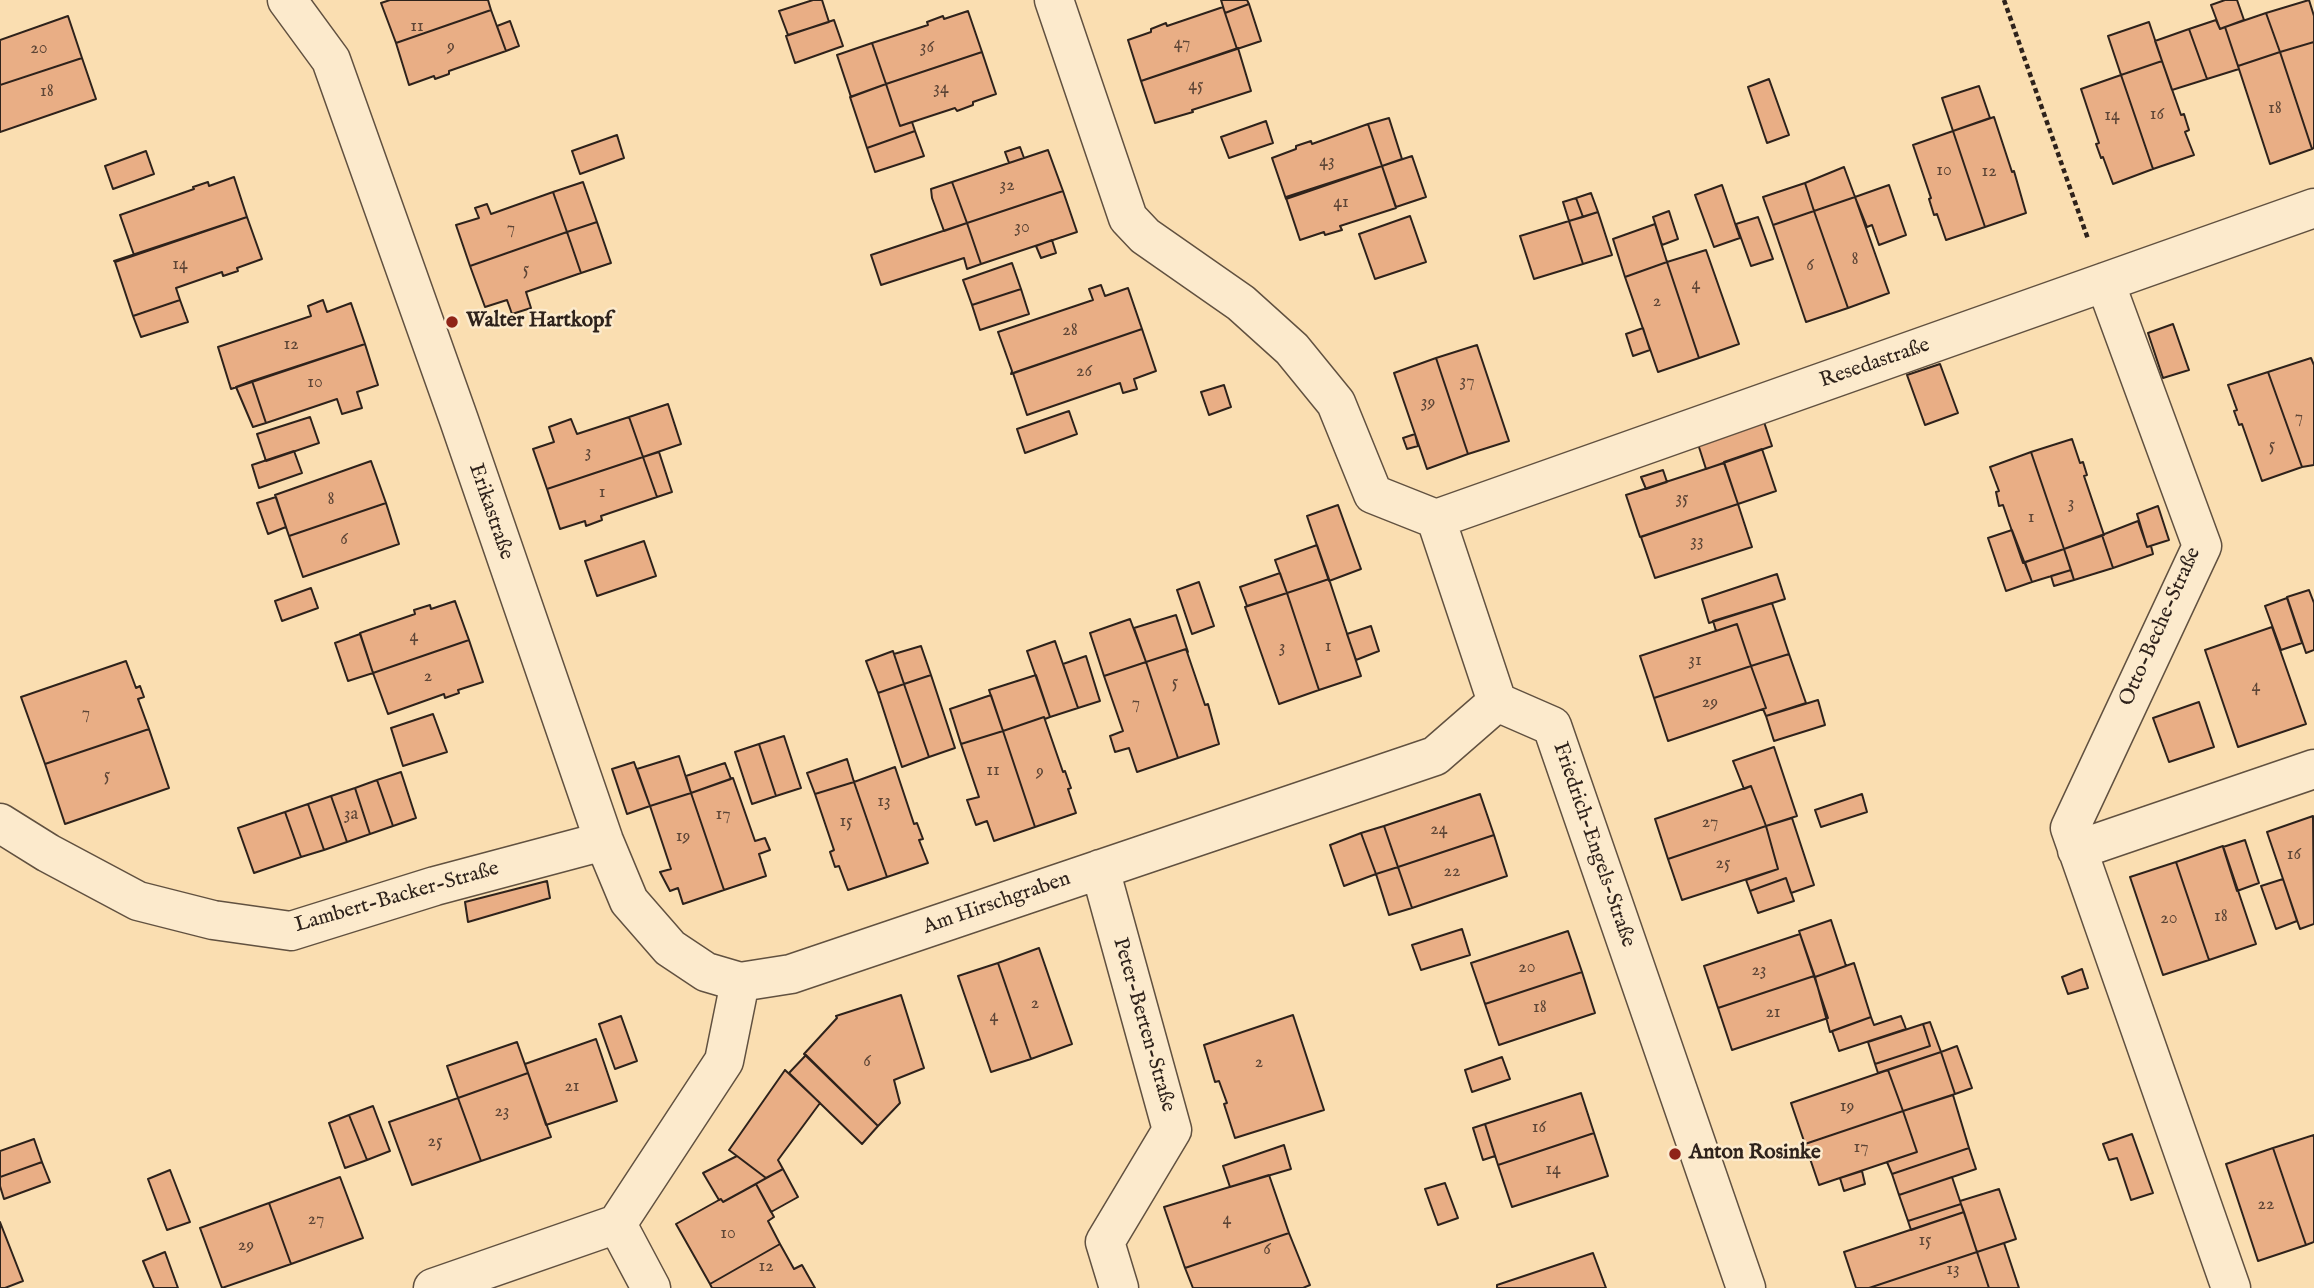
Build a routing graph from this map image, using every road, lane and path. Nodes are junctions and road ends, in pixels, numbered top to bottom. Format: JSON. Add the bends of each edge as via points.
{"nodes":[{"id":1,"x":287,"y":0,"type":"edge"},
{"id":2,"x":1054,"y":0,"type":"edge"},
{"id":3,"x":2004,"y":0,"type":"edge"},
{"id":4,"x":2314,"y":208,"type":"edge"},
{"id":5,"x":2105,"y":282,"type":"junction"},
{"id":6,"x":1436,"y":519,"type":"junction"},
{"id":7,"x":1497,"y":702,"type":"junction"},
{"id":8,"x":2314,"y":768,"type":"edge"},
{"id":9,"x":0,"y":823,"type":"edge"},
{"id":10,"x":604,"y":841,"type":"junction"},
{"id":11,"x":2077,"y":850,"type":"junction"},
{"id":12,"x":1100,"y":869,"type":"junction"},
{"id":13,"x":740,"y":982,"type":"junction"},
{"id":14,"x":617,"y":1224,"type":"junction"},
{"id":15,"x":433,"y":1288,"type":"edge"},
{"id":16,"x":651,"y":1288,"type":"edge"},
{"id":17,"x":1119,"y":1288,"type":"edge"},
{"id":18,"x":1746,"y":1288,"type":"edge"},
{"id":19,"x":2231,"y":1288,"type":"edge"}],
"edges":[{"from":1,"to":10,"type":"street","name":"Erikastraße","via":[[331,60]]},
{"from":2,"to":6,"type":"street","via":[[1128,218],[1145,236],[1241,303],[1292,349],[1336,403],[1373,494]]},
{"from":3,"to":5,"type":"path"},
{"from":4,"to":5,"type":"street","name":"Resedastraße"},
{"from":5,"to":6,"type":"street","name":"Resedastraße"},
{"from":5,"to":11,"type":"street","name":"Otto-Beche-Straße","via":[[2202,546],[2070,828]]},
{"from":6,"to":7,"type":"street"},
{"from":7,"to":12,"type":"street","name":"Am Hirschgraben","via":[[1434,756]]},
{"from":7,"to":18,"type":"street","name":"Friedrich-Engels-Straße","via":[[1552,726]]},
{"from":8,"to":11,"type":"street"},
{"from":9,"to":10,"type":"street","name":"Lambert-Backer-Straße","via":[[138,901],[213,920],[291,930]]},
{"from":10,"to":13,"type":"street","name":"Erikastraße","via":[[629,901],[670,948],[706,972]]},
{"from":11,"to":19,"type":"street","name":"Otto-Beche-Straße"},
{"from":12,"to":13,"type":"street","name":"Am Hirschgraben","via":[[791,974]]},
{"from":12,"to":17,"type":"street","name":"Peter-Berten-Straße","via":[[1172,1130],[1105,1242]]},
{"from":13,"to":14,"type":"street","via":[[723,1061]]},
{"from":14,"to":15,"type":"street"},
{"from":14,"to":16,"type":"street"}]}
